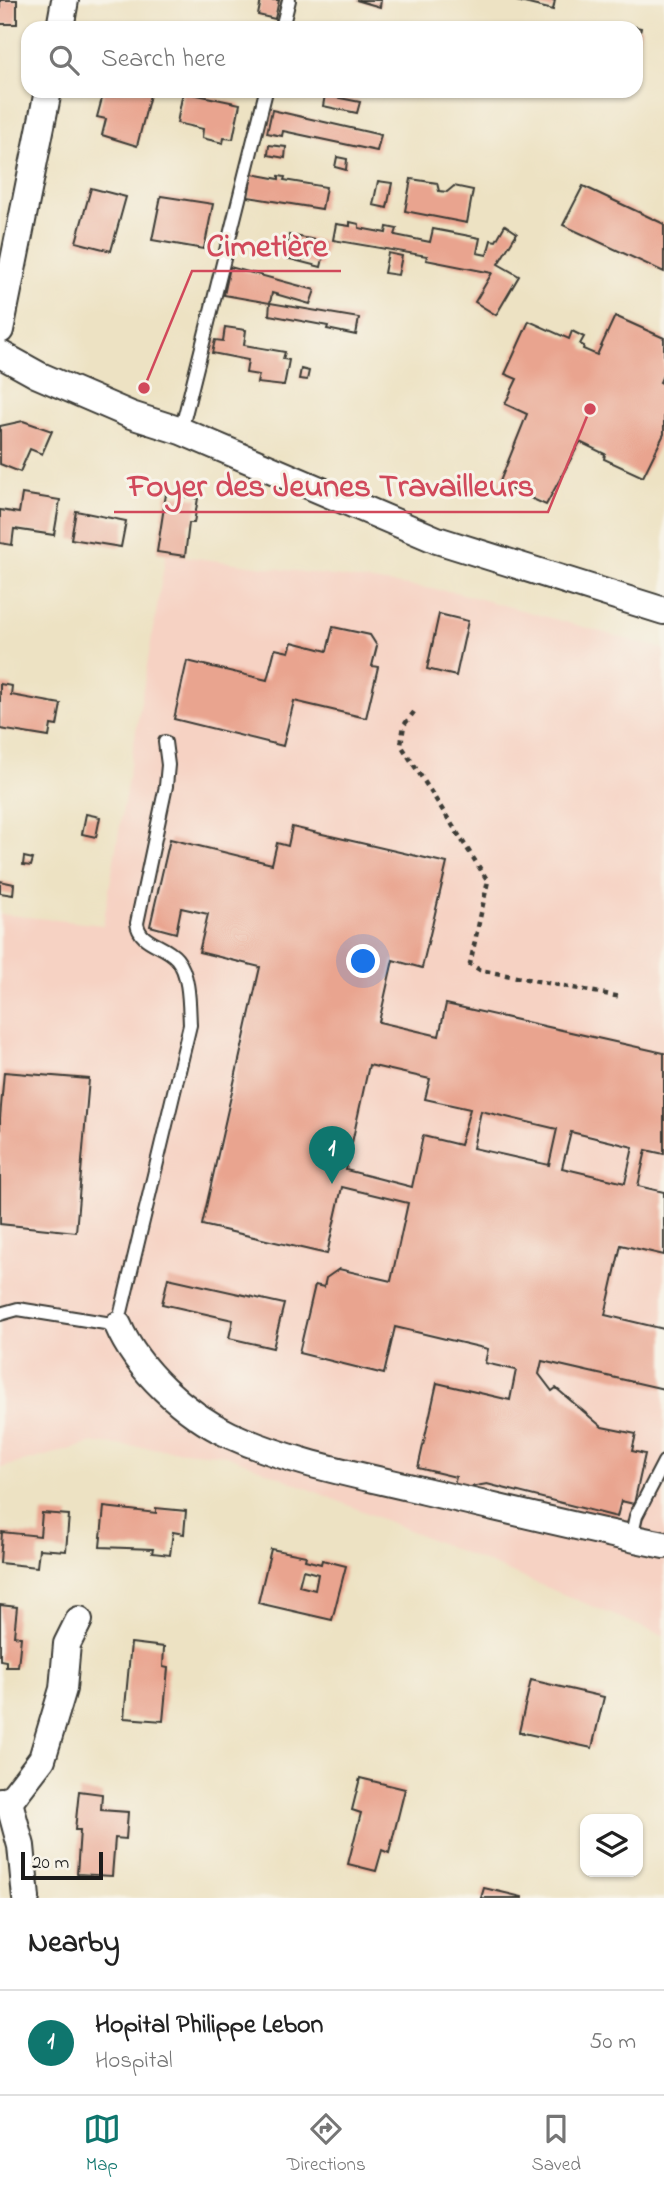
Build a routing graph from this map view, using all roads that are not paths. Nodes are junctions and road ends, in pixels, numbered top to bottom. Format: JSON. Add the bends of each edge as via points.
{"nodes":[{"id":1,"x":65,"y":0,"type":"edge"},
{"id":2,"x":289,"y":0,"type":"edge"},
{"id":3,"x":61,"y":21,"type":"edge"},
{"id":4,"x":284,"y":21,"type":"edge"},
{"id":5,"x":46,"y":98,"type":"edge"},
{"id":6,"x":264,"y":98,"type":"edge"},
{"id":7,"x":7,"y":264,"type":"edge"},
{"id":8,"x":0,"y":330,"type":"edge"},
{"id":9,"x":0,"y":354,"type":"edge"},
{"id":10,"x":181,"y":431,"type":"junction"},
{"id":11,"x":664,"y":611,"type":"edge"},
{"id":12,"x":165,"y":742,"type":"dead end"},
{"id":13,"x":0,"y":1314,"type":"edge"},
{"id":14,"x":118,"y":1325,"type":"junction"},
{"id":15,"x":664,"y":1462,"type":"edge"},
{"id":16,"x":631,"y":1538,"type":"junction"},
{"id":17,"x":664,"y":1545,"type":"edge"},
{"id":18,"x":79,"y":1620,"type":"dead end"},
{"id":19,"x":5,"y":1802,"type":"edge"},
{"id":20,"x":26,"y":1898,"type":"edge"}],
"edges":[{"from":1,"to":3,"type":"street"},
{"from":2,"to":4,"type":"lane"},
{"from":5,"to":7,"type":"street"},
{"from":6,"to":10,"type":"lane"},
{"from":7,"to":8,"type":"street"},
{"from":9,"to":10,"type":"street","via":[[131,415]]},
{"from":10,"to":11,"type":"street","via":[[437,540]]},
{"from":12,"to":14,"type":"lane","via":[[166,786],[136,923],[150,943],[166,948],[179,961],[190,1025]]},
{"from":13,"to":14,"type":"lane","via":[[18,1309]]},
{"from":14,"to":16,"type":"street","via":[[128,1347],[160,1383],[228,1434],[303,1462]]},
{"from":15,"to":16,"type":"lane","via":[[636,1516]]},
{"from":16,"to":17,"type":"street"},
{"from":18,"to":19,"type":"street","via":[[67,1644],[63,1689],[41,1759]]},
{"from":19,"to":20,"type":"street","via":[[21,1846]]}]}
